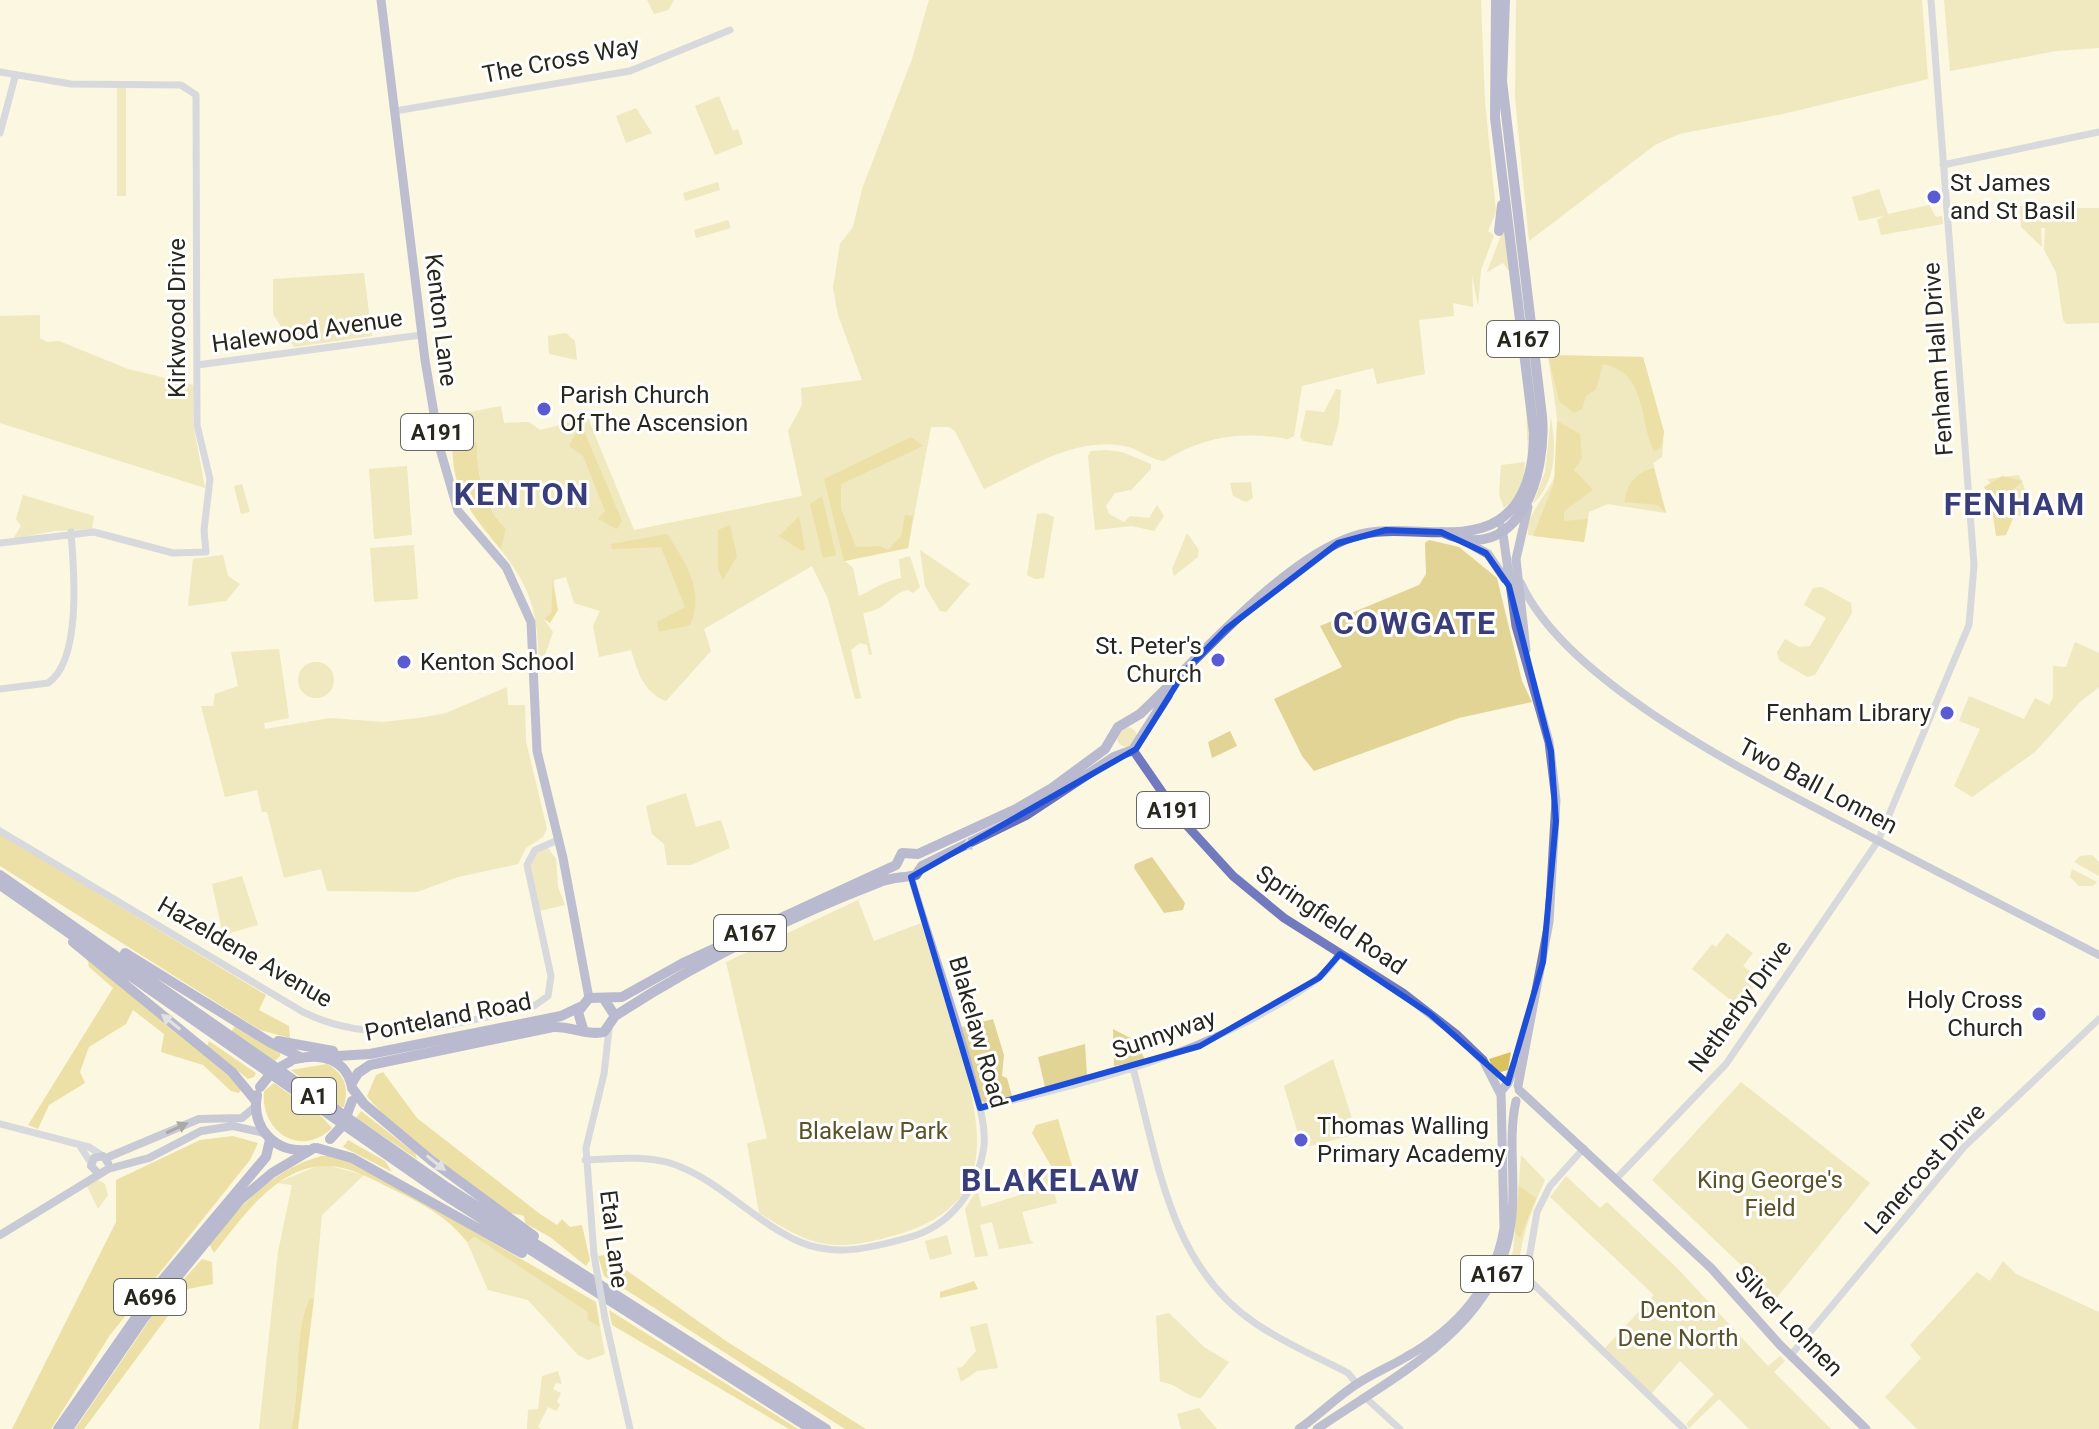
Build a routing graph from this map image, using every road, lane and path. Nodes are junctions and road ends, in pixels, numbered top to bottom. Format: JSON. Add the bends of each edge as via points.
{"nodes":[{"id":1,"x":381,"y":0,"type":"edge"},
{"id":2,"x":1496,"y":0,"type":"edge"},
{"id":3,"x":1505,"y":0,"type":"edge"},
{"id":4,"x":1931,"y":0,"type":"edge"},
{"id":5,"x":730,"y":30,"type":"dead end"},
{"id":6,"x":0,"y":72,"type":"edge"},
{"id":7,"x":15,"y":77,"type":"junction"},
{"id":8,"x":395,"y":111,"type":"junction"},
{"id":9,"x":2099,"y":132,"type":"edge"},
{"id":10,"x":0,"y":133,"type":"edge"},
{"id":11,"x":1943,"y":165,"type":"junction"},
{"id":12,"x":1504,"y":187,"type":"junction"},
{"id":13,"x":1499,"y":231,"type":"dead end"},
{"id":14,"x":421,"y":335,"type":"junction"},
{"id":15,"x":197,"y":365,"type":"junction"},
{"id":16,"x":1538,"y":479,"type":"junction"},
{"id":17,"x":1501,"y":519,"type":"junction"},
{"id":18,"x":1446,"y":531,"type":"junction"},
{"id":19,"x":71,"y":532,"type":"junction"},
{"id":20,"x":1502,"y":532,"type":"junction"},
{"id":21,"x":1467,"y":542,"type":"junction"},
{"id":22,"x":0,"y":543,"type":"edge"},
{"id":23,"x":1516,"y":559,"type":"junction"},
{"id":24,"x":1516,"y":570,"type":"junction"},
{"id":25,"x":1509,"y":586,"type":"junction"},
{"id":26,"x":1534,"y":606,"type":"junction"},
{"id":27,"x":1518,"y":610,"type":"junction"},
{"id":28,"x":1542,"y":616,"type":"junction"},
{"id":29,"x":1185,"y":671,"type":"junction"},
{"id":30,"x":0,"y":689,"type":"edge"},
{"id":31,"x":1127,"y":724,"type":"junction"},
{"id":32,"x":1141,"y":735,"type":"junction"},
{"id":33,"x":1112,"y":741,"type":"junction"},
{"id":34,"x":1128,"y":751,"type":"junction"},
{"id":35,"x":0,"y":831,"type":"edge"},
{"id":36,"x":558,"y":840,"type":"junction"},
{"id":37,"x":1878,"y":841,"type":"junction"},
{"id":38,"x":918,"y":854,"type":"junction"},
{"id":39,"x":896,"y":865,"type":"junction"},
{"id":40,"x":922,"y":866,"type":"junction"},
{"id":41,"x":0,"y":875,"type":"edge"},
{"id":42,"x":907,"y":876,"type":"junction"},
{"id":43,"x":0,"y":885,"type":"edge"},
{"id":44,"x":48,"y":912,"type":"junction"},
{"id":45,"x":1339,"y":954,"type":"junction"},
{"id":46,"x":2099,"y":955,"type":"edge"},
{"id":47,"x":589,"y":998,"type":"junction"},
{"id":48,"x":604,"y":999,"type":"junction"},
{"id":49,"x":580,"y":1007,"type":"junction"},
{"id":50,"x":615,"y":1016,"type":"junction"},
{"id":51,"x":2099,"y":1019,"type":"edge"},
{"id":52,"x":609,"y":1029,"type":"junction"},
{"id":53,"x":588,"y":1032,"type":"junction"},
{"id":54,"x":257,"y":1034,"type":"junction"},
{"id":55,"x":362,"y":1055,"type":"junction"},
{"id":56,"x":606,"y":1055,"type":"junction"},
{"id":57,"x":321,"y":1057,"type":"junction"},
{"id":58,"x":296,"y":1059,"type":"junction"},
{"id":59,"x":383,"y":1063,"type":"junction"},
{"id":60,"x":1133,"y":1068,"type":"junction"},
{"id":61,"x":1490,"y":1073,"type":"junction"},
{"id":62,"x":352,"y":1086,"type":"junction"},
{"id":63,"x":1514,"y":1091,"type":"junction"},
{"id":64,"x":1502,"y":1097,"type":"junction"},
{"id":65,"x":256,"y":1104,"type":"junction"},
{"id":66,"x":980,"y":1108,"type":"junction"},
{"id":67,"x":375,"y":1114,"type":"junction"},
{"id":68,"x":0,"y":1124,"type":"edge"},
{"id":69,"x":267,"y":1136,"type":"junction"},
{"id":70,"x":80,"y":1146,"type":"junction"},
{"id":71,"x":316,"y":1148,"type":"junction"},
{"id":72,"x":1584,"y":1148,"type":"junction"},
{"id":73,"x":104,"y":1157,"type":"junction"},
{"id":74,"x":585,"y":1160,"type":"junction"},
{"id":75,"x":91,"y":1165,"type":"junction"},
{"id":76,"x":108,"y":1169,"type":"junction"},
{"id":77,"x":99,"y":1174,"type":"junction"},
{"id":78,"x":1616,"y":1179,"type":"junction"},
{"id":79,"x":73,"y":1189,"type":"junction"},
{"id":80,"x":0,"y":1235,"type":"edge"},
{"id":81,"x":580,"y":1278,"type":"junction"},
{"id":82,"x":1791,"y":1355,"type":"junction"},
{"id":83,"x":1357,"y":1385,"type":"junction"},
{"id":84,"x":1366,"y":1397,"type":"junction"},
{"id":85,"x":58,"y":1429,"type":"edge"},
{"id":86,"x":68,"y":1429,"type":"edge"},
{"id":87,"x":630,"y":1429,"type":"edge"},
{"id":88,"x":811,"y":1429,"type":"edge"},
{"id":89,"x":826,"y":1429,"type":"edge"},
{"id":90,"x":1299,"y":1429,"type":"edge"},
{"id":91,"x":1317,"y":1429,"type":"edge"},
{"id":92,"x":1400,"y":1429,"type":"edge"},
{"id":93,"x":1684,"y":1429,"type":"edge"},
{"id":94,"x":1866,"y":1429,"type":"edge"}],
"edges":[{"from":1,"to":8,"type":"main road","name":"Kenton Lane","number":"A191"},
{"from":2,"to":12,"type":"highway","number":"A167","via":[[1494,81]]},
{"from":3,"to":16,"type":"highway","number":"A167","via":[[1505,110],[1544,431]]},
{"from":4,"to":11,"type":"street","name":"Fenham Hall Drive"},
{"from":5,"to":8,"type":"street","name":"The Cross Way","via":[[639,69]]},
{"from":6,"to":7,"type":"street"},
{"from":7,"to":10,"type":"street"},
{"from":7,"to":15,"type":"street","name":"Kirkwood Drive","via":[[193,90]]},
{"from":8,"to":14,"type":"main road","name":"Kenton Lane","number":"A191"},
{"from":9,"to":11,"type":"street"},
{"from":11,"to":37,"type":"street","name":"Fenham Hall Drive","via":[[1974,595],[1956,660]]},
{"from":12,"to":13,"type":"highway"},
{"from":12,"to":17,"type":"highway","number":"A167","via":[[1534,445],[1523,490]]},
{"from":14,"to":15,"type":"street","name":"Halewood Avenue"},
{"from":14,"to":36,"type":"main road","name":"Kenton Lane","number":"A191","via":[[440,449],[458,511],[506,567],[531,622],[537,751]]},
{"from":15,"to":19,"type":"street","name":"Kirkwood Drive","via":[[197,425],[210,479],[206,552],[173,553],[94,532]]},
{"from":16,"to":20,"type":"highway","number":"A167","via":[[1517,518]]},
{"from":16,"to":23,"type":"main road","number":"A167"},
{"from":17,"to":18,"type":"highway","number":"A167","via":[[1481,528]]},
{"from":17,"to":20,"type":"main road","number":"A167"},
{"from":18,"to":20,"type":"main road","number":"A167","via":[[1464,537]]},
{"from":18,"to":21,"type":"highway","number":"A167"},
{"from":18,"to":29,"type":"highway","number":"A167","via":[[1386,530],[1338,543],[1262,597]]},
{"from":19,"to":22,"type":"street"},
{"from":19,"to":30,"type":"street","via":[[76,610],[55,678],[39,686]]},
{"from":20,"to":21,"type":"highway"},
{"from":20,"to":23,"type":"main road"},
{"from":20,"to":25,"type":"main road","number":"A167"},
{"from":21,"to":25,"type":"main road","via":[[1488,554]]},
{"from":23,"to":24,"type":"main road","number":"A167"},
{"from":24,"to":26,"type":"main road","name":"Two Ball Lonnen"},
{"from":24,"to":27,"type":"main road","number":"A167"},
{"from":25,"to":27,"type":"main road","number":"A167"},
{"from":26,"to":27,"type":"main road"},
{"from":26,"to":28,"type":"main road","name":"Two Ball Lonnen"},
{"from":27,"to":28,"type":"main road"},
{"from":27,"to":63,"type":"main road","number":"A167","via":[[1549,742],[1556,800],[1553,882]]},
{"from":28,"to":37,"type":"main road","name":"Two Ball Lonnen","via":[[1614,687],[1754,776]]},
{"from":29,"to":31,"type":"highway","number":"A167"},
{"from":29,"to":32,"type":"highway","number":"A167"},
{"from":31,"to":32,"type":"highway"},
{"from":31,"to":33,"type":"highway","number":"A167","via":[[1114,731]]},
{"from":32,"to":34,"type":"highway","number":"A167"},
{"from":33,"to":34,"type":"highway","via":[[1116,751]]},
{"from":33,"to":38,"type":"highway","number":"A167","via":[[1078,771],[1016,809]]},
{"from":34,"to":40,"type":"highway","number":"A167","one_way":true,"via":[[1026,815]]},
{"from":34,"to":45,"type":"main road","name":"Springfield Road","number":"A191","via":[[1233,876]]},
{"from":35,"to":36,"type":"street","name":"Hazeldene Avenue","via":[[308,1014],[341,1027],[386,1033],[534,1006],[548,996],[551,976],[527,865],[535,850]]},
{"from":36,"to":47,"type":"main road","name":"Kenton Lane","number":"A191"},
{"from":37,"to":46,"type":"main road","name":"Two Ball Lonnen"},
{"from":37,"to":78,"type":"street","name":"Netherby Drive","via":[[1726,1064]]},
{"from":38,"to":39,"type":"highway","number":"A167","via":[[902,853]]},
{"from":38,"to":40,"type":"highway"},
{"from":39,"to":42,"type":"highway"},
{"from":39,"to":48,"type":"highway","number":"A167","via":[[683,963],[622,997]]},
{"from":40,"to":42,"type":"highway","number":"A167"},
{"from":41,"to":44,"type":"highway","number":"A1"},
{"from":42,"to":50,"type":"highway","number":"A167","via":[[882,881],[755,938],[655,989]]},
{"from":42,"to":66,"type":"street","name":"Blakelaw Road","via":[[949,989]]},
{"from":43,"to":44,"type":"highway","number":"A1"},
{"from":44,"to":54,"type":"highway","number":"A1"},
{"from":65,"to":44,"type":"highway","number":"A1","one_way":true,"via":[[232,1072]]},
{"from":44,"to":81,"type":"highway","number":"A1","via":[[317,1108]]},
{"from":45,"to":60,"type":"street","name":"Sunnyway","via":[[1319,978],[1231,1031]]},
{"from":45,"to":61,"type":"main road","name":"Springfield Road","number":"A191","via":[[1456,1034]]},
{"from":47,"to":48,"type":"highway","number":"A167"},
{"from":47,"to":49,"type":"highway"},
{"from":48,"to":50,"type":"highway"},
{"from":49,"to":53,"type":"highway","via":[[578,1021]]},
{"from":49,"to":55,"type":"highway","name":"Ponteland Road","via":[[561,1016]]},
{"from":50,"to":52,"type":"highway"},
{"from":51,"to":82,"type":"street","name":"Lanercost Drive","via":[[1964,1147]]},
{"from":52,"to":53,"type":"highway"},
{"from":52,"to":56,"type":"street","name":"Etal Lane"},
{"from":53,"to":56,"type":"street"},
{"from":53,"to":59,"type":"highway","name":"Ponteland Road","via":[[553,1027]]},
{"from":54,"to":55,"type":"highway","number":"A1","via":[[314,1050]]},
{"from":54,"to":58,"type":"highway","number":"A1"},
{"from":55,"to":57,"type":"highway","name":"Ponteland Road"},
{"from":56,"to":74,"type":"street","name":"Etal Lane"},
{"from":57,"to":58,"type":"highway"},
{"from":57,"to":62,"type":"highway","via":[[340,1065]]},
{"from":58,"to":65,"type":"highway","bridge":true,"via":[[273,1071],[260,1087]]},
{"from":59,"to":62,"type":"highway","name":"Ponteland Road","via":[[364,1068]]},
{"from":59,"to":67,"type":"highway","number":"A1","via":[[365,1074],[359,1085]]},
{"from":60,"to":66,"type":"street","name":"Sunnyway"},
{"from":60,"to":83,"type":"street","via":[[1170,1204],[1195,1264],[1243,1314],[1348,1373]]},
{"from":61,"to":63,"type":"main road","name":"Springfield Road","number":"A191"},
{"from":61,"to":64,"type":"main road","name":"Springfield Road","number":"A191"},
{"from":62,"to":67,"type":"highway","number":"A1"},
{"from":62,"to":71,"type":"highway","bridge":true,"via":[[343,1125]]},
{"from":63,"to":64,"type":"main road"},
{"from":63,"to":64,"type":"main road"},
{"from":63,"to":72,"type":"main road","name":"Silver Lonnen","number":"A191"},
{"from":63,"to":84,"type":"main road","number":"A167","via":[[1512,1220],[1499,1272],[1459,1328]]},
{"from":64,"to":83,"type":"main road","number":"A167","via":[[1505,1219],[1489,1275],[1451,1326]]},
{"from":65,"to":69,"type":"highway"},
{"from":73,"to":65,"type":"main road","one_way":true,"via":[[199,1119],[242,1118]]},
{"from":66,"to":74,"type":"street","name":"Blakelaw Road","via":[[984,1145],[965,1198],[938,1225],[919,1234],[857,1249],[823,1249],[793,1239],[672,1164]]},
{"from":67,"to":81,"type":"highway","number":"A1","one_way":true},
{"from":68,"to":70,"type":"street"},
{"from":69,"to":71,"type":"highway","via":[[296,1151]]},
{"from":69,"to":76,"type":"main road","via":[[233,1126],[207,1129],[149,1158]]},
{"from":69,"to":85,"type":"highway","number":"A696","via":[[266,1157],[160,1283]]},
{"from":70,"to":73,"type":"street"},
{"from":70,"to":75,"type":"street"},
{"from":71,"to":81,"type":"highway","number":"A1","via":[[352,1158]]},
{"from":71,"to":86,"type":"highway","number":"A696","via":[[272,1173],[240,1200],[153,1307]]},
{"from":72,"to":78,"type":"main road","name":"Silver Lonnen","number":"A191"},
{"from":72,"to":93,"type":"street","via":[[1550,1186],[1537,1212],[1526,1277]]},
{"from":73,"to":75,"type":"main road","via":[[94,1158]]},
{"from":73,"to":76,"type":"main road"},
{"from":74,"to":87,"type":"street","name":"Etal Lane","bridge":true,"via":[[594,1255]]},
{"from":75,"to":77,"type":"main road"},
{"from":75,"to":79,"type":"main road"},
{"from":76,"to":77,"type":"main road"},
{"from":77,"to":79,"type":"main road"},
{"from":78,"to":82,"type":"main road","name":"Silver Lonnen","number":"A191","via":[[1711,1268]]},
{"from":79,"to":80,"type":"main road"},
{"from":81,"to":88,"type":"highway","number":"A1"},
{"from":81,"to":89,"type":"highway","number":"A1"},
{"from":82,"to":94,"type":"main road","name":"Silver Lonnen","number":"A191"},
{"from":83,"to":84,"type":"main road"},
{"from":83,"to":84,"type":"main road","via":[[1368,1384]]},
{"from":83,"to":90,"type":"main road","number":"A167"},
{"from":84,"to":91,"type":"main road","number":"A167"},
{"from":84,"to":92,"type":"street"}]}
